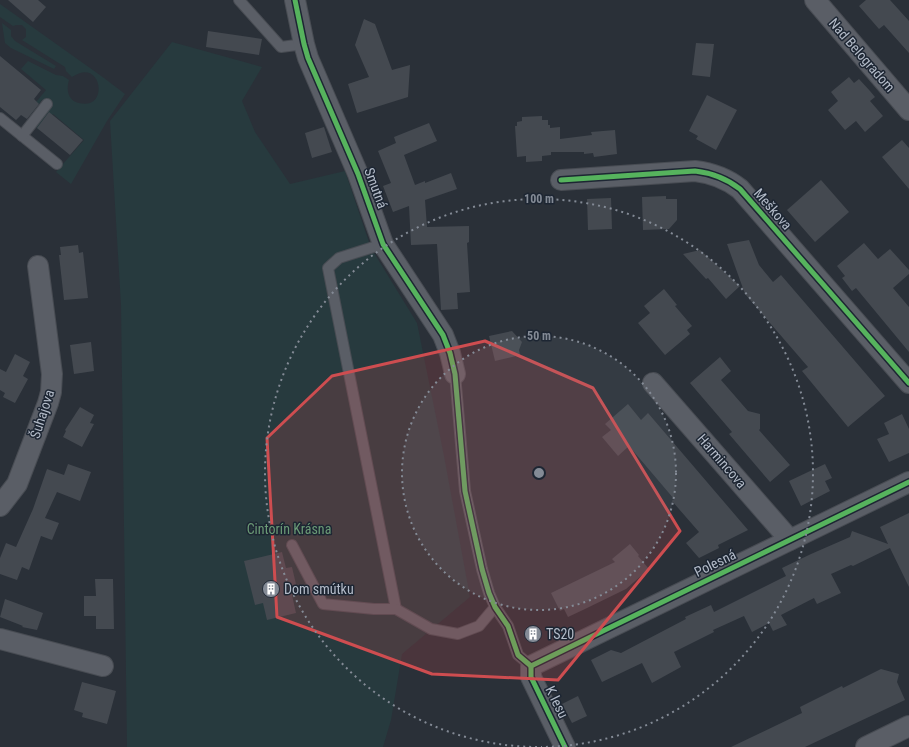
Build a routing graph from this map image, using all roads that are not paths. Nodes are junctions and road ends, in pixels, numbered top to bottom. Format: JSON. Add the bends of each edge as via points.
{"nodes":[{"id":1,"x":239,"y":0,"type":"edge"},
{"id":2,"x":296,"y":0,"type":"edge"},
{"id":3,"x":815,"y":0,"type":"edge"},
{"id":4,"x":304,"y":44,"type":"junction"},
{"id":5,"x":47,"y":104,"type":"dead end"},
{"id":6,"x":909,"y":110,"type":"edge"},
{"id":7,"x":0,"y":118,"type":"edge"},
{"id":8,"x":22,"y":136,"type":"junction"},
{"id":9,"x":57,"y":164,"type":"dead end"},
{"id":10,"x":561,"y":180,"type":"dead end"},
{"id":11,"x":383,"y":244,"type":"junction"},
{"id":12,"x":38,"y":266,"type":"dead end"},
{"id":13,"x":455,"y":374,"type":"joint"},
{"id":14,"x":653,"y":383,"type":"dead end"},
{"id":15,"x":909,"y":383,"type":"edge"},
{"id":16,"x":909,"y":482,"type":"edge"},
{"id":17,"x":0,"y":506,"type":"edge"},
{"id":18,"x":790,"y":540,"type":"junction"},
{"id":19,"x":292,"y":545,"type":"dead end"},
{"id":20,"x":495,"y":607,"type":"junction"},
{"id":21,"x":396,"y":609,"type":"junction"},
{"id":22,"x":0,"y":639,"type":"edge"},
{"id":23,"x":103,"y":666,"type":"dead end"},
{"id":24,"x":531,"y":666,"type":"junction"},
{"id":25,"x":909,"y":726,"type":"edge"},
{"id":26,"x":565,"y":747,"type":"edge"},
{"id":27,"x":866,"y":747,"type":"edge"}],
"edges":[{"from":1,"to":4,"type":"lane","via":[[281,47]]},
{"from":2,"to":4,"type":"street","name":"Smutná"},
{"from":3,"to":6,"type":"street","name":"Nad Belogradom"},
{"from":4,"to":11,"type":"street","name":"Smutná","via":[[358,174]]},
{"from":5,"to":8,"type":"lane"},
{"from":7,"to":8,"type":"lane"},
{"from":8,"to":9,"type":"lane"},
{"from":10,"to":15,"type":"street","name":"Meškova","via":[[695,171],[714,174],[730,181],[740,189]]},
{"from":11,"to":13,"type":"street","name":"Smutná","via":[[443,335]]},
{"from":11,"to":21,"type":"lane","via":[[339,258],[328,268]]},
{"from":12,"to":17,"type":"street","name":"Šuhajova","via":[[52,374],[51,392],[16,484]]},
{"from":13,"to":20,"type":"lane","via":[[465,491],[482,569]]},
{"from":14,"to":18,"type":"street","name":"Harmincova"},
{"from":16,"to":18,"type":"street","name":"Polesná"},
{"from":18,"to":24,"type":"street","name":"Polesná"},
{"from":19,"to":21,"type":"lane","via":[[323,604]]},
{"from":20,"to":21,"type":"lane","via":[[479,626],[458,634],[432,629]]},
{"from":20,"to":24,"type":"lane","via":[[508,626],[518,655]]},
{"from":22,"to":23,"type":"street"},
{"from":24,"to":26,"type":"street","name":"K lesu","via":[[531,677]]},
{"from":25,"to":27,"type":"street"}]}
